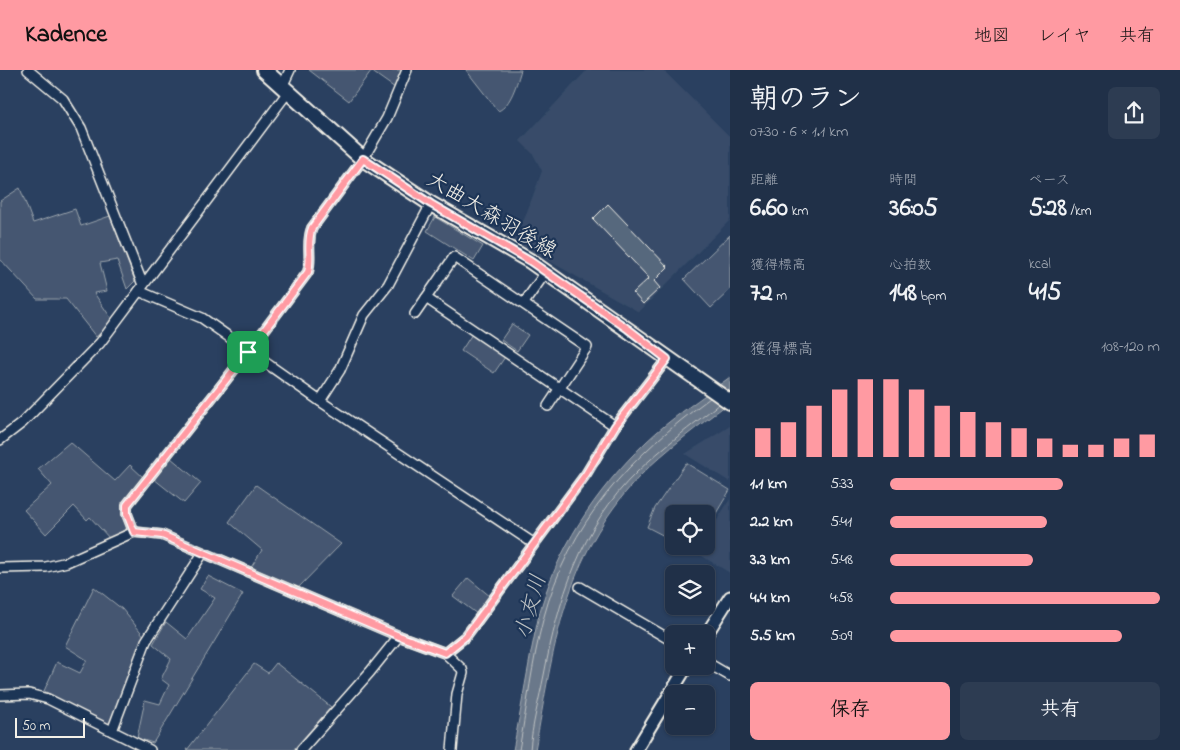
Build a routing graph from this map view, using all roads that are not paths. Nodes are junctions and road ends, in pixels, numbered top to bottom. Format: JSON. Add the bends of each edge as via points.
{"nodes":[{"id":1,"x":28,"y":70,"type":"edge"},
{"id":2,"x":264,"y":70,"type":"edge"},
{"id":3,"x":290,"y":70,"type":"edge"},
{"id":4,"x":407,"y":70,"type":"edge"},
{"id":5,"x":285,"y":90,"type":"junction"},
{"id":6,"x":363,"y":159,"type":"junction"},
{"id":7,"x":431,"y":204,"type":"junction"},
{"id":8,"x":546,"y":272,"type":"junction"},
{"id":9,"x":141,"y":288,"type":"junction"},
{"id":10,"x":426,"y":298,"type":"junction"},
{"id":11,"x":524,"y":303,"type":"junction"},
{"id":12,"x":415,"y":314,"type":"dead end"},
{"id":13,"x":248,"y":352,"type":"junction"},
{"id":14,"x":667,"y":359,"type":"junction"},
{"id":15,"x":559,"y":388,"type":"junction"},
{"id":16,"x":320,"y":401,"type":"junction"},
{"id":17,"x":730,"y":402,"type":"edge"},
{"id":18,"x":548,"y":406,"type":"dead end"},
{"id":19,"x":615,"y":426,"type":"junction"},
{"id":20,"x":0,"y":440,"type":"edge"},
{"id":21,"x":134,"y":532,"type":"junction"},
{"id":22,"x":534,"y":543,"type":"junction"},
{"id":23,"x":203,"y":553,"type":"junction"},
{"id":24,"x":0,"y":568,"type":"edge"},
{"id":25,"x":580,"y":587,"type":"dead end"},
{"id":26,"x":730,"y":597,"type":"edge"},
{"id":27,"x":712,"y":625,"type":"edge"},
{"id":28,"x":399,"y":636,"type":"junction"},
{"id":29,"x":665,"y":637,"type":"edge"},
{"id":30,"x":445,"y":653,"type":"junction"},
{"id":31,"x":715,"y":667,"type":"edge"},
{"id":32,"x":682,"y":675,"type":"edge"},
{"id":33,"x":730,"y":676,"type":"edge"},
{"id":34,"x":0,"y":695,"type":"edge"},
{"id":35,"x":112,"y":731,"type":"junction"},
{"id":36,"x":146,"y":750,"type":"edge"},
{"id":37,"x":303,"y":750,"type":"edge"},
{"id":38,"x":452,"y":750,"type":"edge"},
{"id":39,"x":636,"y":750,"type":"edge"}],
"edges":[{"from":1,"to":9,"type":"street","via":[[62,99],[80,128]]},
{"from":2,"to":5,"type":"main road","name":"大曲大森羽後線"},
{"from":3,"to":5,"type":"street"},
{"from":4,"to":6,"type":"street","via":[[387,118]]},
{"from":5,"to":6,"type":"main road","name":"大曲大森羽後線"},
{"from":5,"to":9,"type":"street"},
{"from":6,"to":7,"type":"main road","name":"大曲大森羽後線"},
{"from":6,"to":13,"type":"street","via":[[312,228],[308,237],[308,272]]},
{"from":7,"to":8,"type":"main road","name":"大曲大森羽後線"},
{"from":7,"to":16,"type":"street","via":[[388,285],[364,315],[340,370]]},
{"from":8,"to":11,"type":"street"},
{"from":8,"to":14,"type":"main road","name":"大曲大森羽後線"},
{"from":9,"to":13,"type":"street","via":[[202,318]]},
{"from":9,"to":20,"type":"street","via":[[100,343],[22,423]]},
{"from":10,"to":11,"type":"street","via":[[454,257]]},
{"from":10,"to":12,"type":"street"},
{"from":10,"to":15,"type":"street"},
{"from":11,"to":15,"type":"street","via":[[587,347]]},
{"from":13,"to":16,"type":"street"},
{"from":13,"to":21,"type":"street","via":[[127,505]]},
{"from":14,"to":17,"type":"main road","name":"大曲大森羽後線"},
{"from":14,"to":19,"type":"street"},
{"from":15,"to":18,"type":"street"},
{"from":15,"to":19,"type":"street"},
{"from":16,"to":22,"type":"street"},
{"from":19,"to":22,"type":"street","via":[[586,474]]},
{"from":21,"to":23,"type":"street","via":[[162,535]]},
{"from":21,"to":24,"type":"street","via":[[67,562],[46,567]]},
{"from":22,"to":30,"type":"street","via":[[466,636]]},
{"from":23,"to":28,"type":"street"},
{"from":23,"to":35,"type":"street","via":[[146,641]]},
{"from":25,"to":29,"type":"street"},
{"from":26,"to":27,"type":"street"},
{"from":28,"to":30,"type":"street"},
{"from":28,"to":37,"type":"street"},
{"from":30,"to":38,"type":"street","via":[[463,673],[457,694]]},
{"from":31,"to":33,"type":"street"},
{"from":32,"to":39,"type":"street"},
{"from":34,"to":35,"type":"street","via":[[30,694],[48,699]]},
{"from":35,"to":36,"type":"street"}]}
